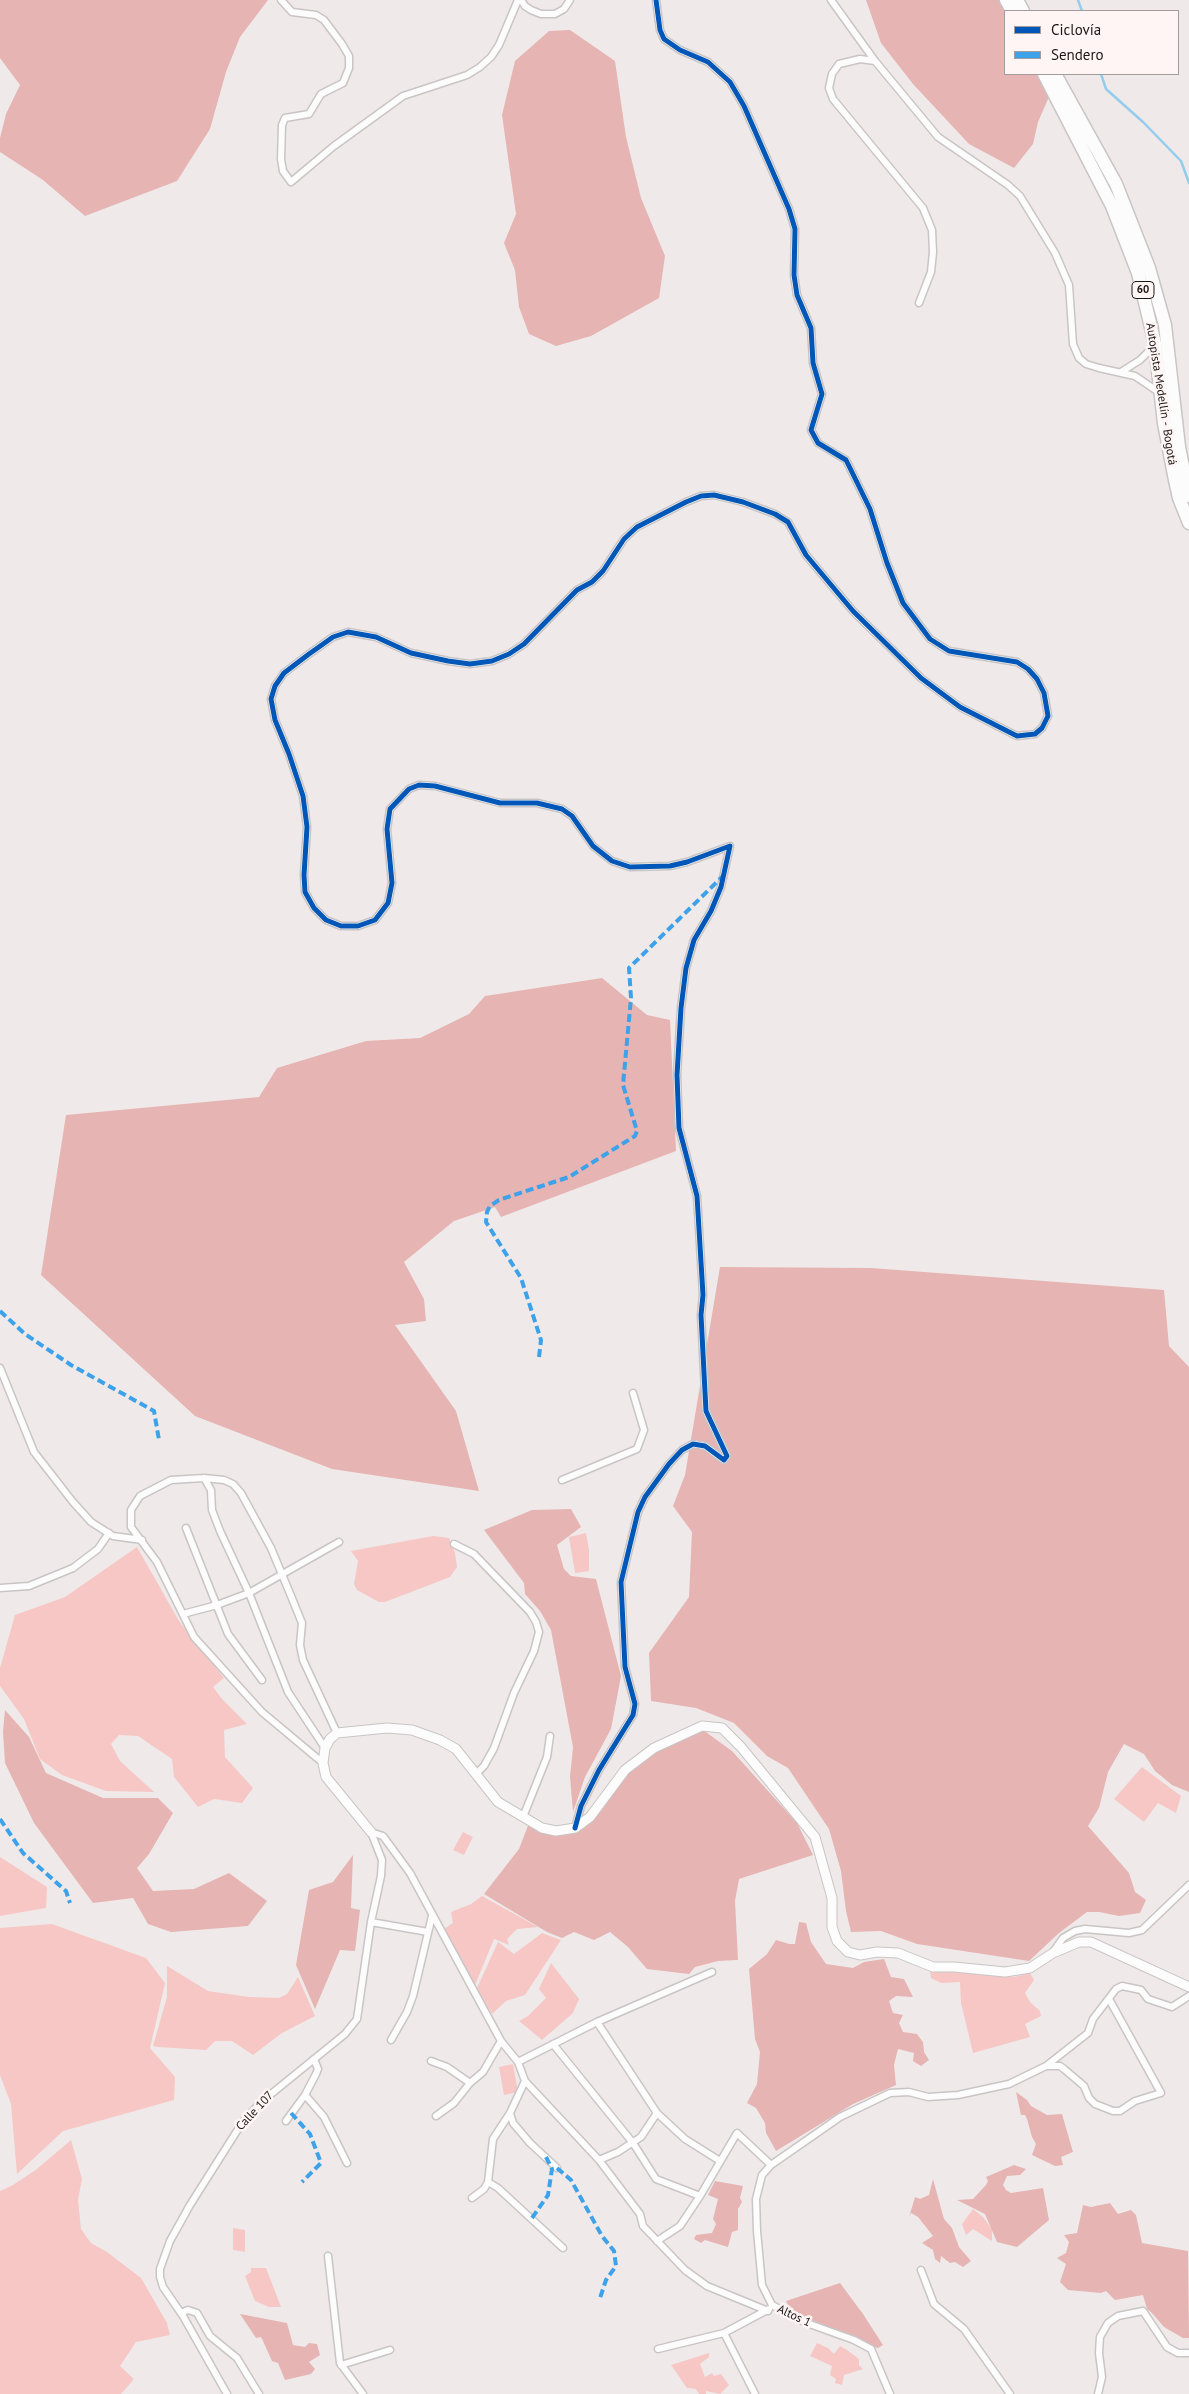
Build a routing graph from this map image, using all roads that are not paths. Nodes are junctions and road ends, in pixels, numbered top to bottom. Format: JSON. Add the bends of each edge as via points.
{"nodes":[{"id":1,"x":281,"y":0,"type":"edge"},
{"id":2,"x":520,"y":0,"type":"edge"},
{"id":3,"x":570,"y":0,"type":"edge"},
{"id":4,"x":656,"y":0,"type":"edge"},
{"id":5,"x":831,"y":0,"type":"edge"},
{"id":6,"x":875,"y":60,"type":"junction"},
{"id":7,"x":1045,"y":75,"type":"edge"},
{"id":8,"x":1056,"y":75,"type":"edge"},
{"id":9,"x":919,"y":303,"type":"dead end"},
{"id":10,"x":1155,"y":344,"type":"junction"},
{"id":11,"x":1121,"y":372,"type":"junction"},
{"id":12,"x":1161,"y":393,"type":"junction"},
{"id":13,"x":1189,"y":496,"type":"edge"},
{"id":14,"x":1189,"y":523,"type":"edge"},
{"id":15,"x":0,"y":1368,"type":"edge"},
{"id":16,"x":632,"y":1393,"type":"dead end"},
{"id":17,"x":204,"y":1478,"type":"junction"},
{"id":18,"x":562,"y":1480,"type":"dead end"},
{"id":19,"x":186,"y":1528,"type":"dead end"},
{"id":20,"x":109,"y":1533,"type":"junction"},
{"id":21,"x":142,"y":1540,"type":"junction"},
{"id":22,"x":339,"y":1542,"type":"dead end"},
{"id":23,"x":454,"y":1544,"type":"dead end"},
{"id":24,"x":282,"y":1576,"type":"junction"},
{"id":25,"x":0,"y":1588,"type":"edge"},
{"id":26,"x":249,"y":1593,"type":"junction"},
{"id":27,"x":217,"y":1605,"type":"junction"},
{"id":28,"x":183,"y":1614,"type":"junction"},
{"id":29,"x":262,"y":1680,"type":"dead end"},
{"id":30,"x":337,"y":1733,"type":"junction"},
{"id":31,"x":550,"y":1736,"type":"dead end"},
{"id":32,"x":325,"y":1748,"type":"junction"},
{"id":33,"x":323,"y":1763,"type":"junction"},
{"id":34,"x":476,"y":1774,"type":"junction"},
{"id":35,"x":523,"y":1817,"type":"junction"},
{"id":36,"x":574,"y":1828,"type":"junction"},
{"id":37,"x":371,"y":1832,"type":"junction"},
{"id":38,"x":1189,"y":1885,"type":"edge"},
{"id":39,"x":432,"y":1916,"type":"junction"},
{"id":40,"x":371,"y":1922,"type":"junction"},
{"id":41,"x":428,"y":1932,"type":"junction"},
{"id":42,"x":1053,"y":1953,"type":"junction"},
{"id":43,"x":712,"y":1972,"type":"dead end"},
{"id":44,"x":1189,"y":1987,"type":"edge"},
{"id":45,"x":1189,"y":1996,"type":"edge"},
{"id":46,"x":1109,"y":1999,"type":"junction"},
{"id":47,"x":597,"y":2022,"type":"junction"},
{"id":48,"x":391,"y":2040,"type":"dead end"},
{"id":49,"x":500,"y":2041,"type":"junction"},
{"id":50,"x":553,"y":2044,"type":"junction"},
{"id":51,"x":314,"y":2059,"type":"junction"},
{"id":52,"x":431,"y":2061,"type":"dead end"},
{"id":53,"x":518,"y":2062,"type":"junction"},
{"id":54,"x":1046,"y":2066,"type":"junction"},
{"id":55,"x":525,"y":2081,"type":"junction"},
{"id":56,"x":470,"y":2083,"type":"junction"},
{"id":57,"x":305,"y":2095,"type":"junction"},
{"id":58,"x":510,"y":2113,"type":"junction"},
{"id":59,"x":657,"y":2113,"type":"junction"},
{"id":60,"x":436,"y":2116,"type":"dead end"},
{"id":61,"x":286,"y":2121,"type":"dead end"},
{"id":62,"x":633,"y":2143,"type":"junction"},
{"id":63,"x":599,"y":2160,"type":"junction"},
{"id":64,"x":720,"y":2161,"type":"junction"},
{"id":65,"x":347,"y":2163,"type":"dead end"},
{"id":66,"x":771,"y":2165,"type":"junction"},
{"id":67,"x":557,"y":2168,"type":"dead end"},
{"id":68,"x":488,"y":2182,"type":"junction"},
{"id":69,"x":700,"y":2196,"type":"junction"},
{"id":70,"x":472,"y":2198,"type":"dead end"},
{"id":71,"x":657,"y":2241,"type":"junction"},
{"id":72,"x":563,"y":2248,"type":"dead end"},
{"id":73,"x":328,"y":2256,"type":"dead end"},
{"id":74,"x":922,"y":2270,"type":"dead end"},
{"id":75,"x":770,"y":2308,"type":"junction"},
{"id":76,"x":183,"y":2316,"type":"junction"},
{"id":77,"x":724,"y":2333,"type":"junction"},
{"id":78,"x":658,"y":2349,"type":"dead end"},
{"id":79,"x":390,"y":2350,"type":"dead end"},
{"id":80,"x":1189,"y":2353,"type":"edge"},
{"id":81,"x":341,"y":2365,"type":"junction"},
{"id":82,"x":227,"y":2394,"type":"edge"},
{"id":83,"x":259,"y":2394,"type":"edge"},
{"id":84,"x":363,"y":2394,"type":"edge"},
{"id":85,"x":755,"y":2394,"type":"edge"},
{"id":86,"x":890,"y":2394,"type":"edge"},
{"id":87,"x":1010,"y":2394,"type":"edge"},
{"id":88,"x":1098,"y":2394,"type":"edge"}],
"edges":[{"from":1,"to":2,"type":"street","via":[[292,12],[316,15],[324,20],[349,56],[350,68],[343,83],[321,94],[309,114],[285,118],[281,159],[283,171],[291,182],[403,96],[467,75],[491,57]]},
{"from":2,"to":3,"type":"street","via":[[531,10],[542,14],[564,10]]},
{"from":4,"to":36,"type":"street","via":[[664,40],[708,62],[730,82],[744,106],[789,209],[795,229],[797,294],[811,328],[813,363],[822,394],[811,430],[818,443],[846,460],[850,466],[870,509],[903,603],[930,639],[949,651],[1017,662],[1028,669],[1044,693],[1048,716],[1035,734],[1017,736],[960,707],[921,678],[853,611],[806,555],[788,522],[743,502],[714,495],[686,502],[637,527],[592,582],[577,590],[524,644],[509,654],[492,661],[455,662],[411,653],[376,637],[348,632],[333,637],[290,668],[275,686],[271,699],[275,720],[303,796],[308,827],[305,892],[326,920],[341,926],[358,926],[375,920],[388,903],[392,883],[387,829],[390,809],[409,788],[419,784],[492,802],[537,803],[562,809],[572,816],[593,846],[612,861],[630,867],[670,866],[730,846],[721,887],[694,940],[686,968],[677,1075],[679,1128],[697,1196],[706,1411],[727,1456],[724,1460],[705,1446],[693,1444],[682,1450],[645,1497],[638,1512],[621,1582],[625,1667],[634,1710],[629,1724],[598,1770]]},
{"from":5,"to":6,"type":"street"},
{"from":6,"to":9,"type":"street","via":[[860,59],[839,64],[832,74],[829,88],[833,99],[923,208],[932,230],[934,252],[931,272]]},
{"from":6,"to":11,"type":"street","via":[[938,137],[1020,196],[1055,252],[1069,285],[1073,344],[1079,358],[1092,366]]},
{"from":7,"to":10,"type":"highway","name":"Autopista Medellín - Bogotá","number":"60","via":[[1122,228],[1143,290]]},
{"from":8,"to":13,"type":"highway","name":"Autopista Medellín - Bogotá","number":"60","via":[[1116,184],[1149,268],[1165,325],[1179,447]]},
{"from":10,"to":11,"type":"street","via":[[1140,360]]},
{"from":10,"to":12,"type":"highway","name":"Autopista Medellín - Bogotá","number":"60"},
{"from":11,"to":12,"type":"street","via":[[1135,376]]},
{"from":12,"to":14,"type":"highway","name":"Autopista Medellín - Bogotá","number":"60","via":[[1175,480]]},
{"from":15,"to":20,"type":"street","via":[[34,1452],[91,1522]]},
{"from":16,"to":18,"type":"street","via":[[644,1430],[637,1448]]},
{"from":17,"to":21,"type":"street","via":[[171,1480],[140,1496],[133,1504],[130,1517],[131,1527]]},
{"from":17,"to":24,"type":"street","via":[[234,1484]]},
{"from":17,"to":26,"type":"street","via":[[211,1490],[212,1510],[220,1531]]},
{"from":19,"to":27,"type":"street"},
{"from":20,"to":21,"type":"street"},
{"from":20,"to":25,"type":"street","via":[[98,1549],[73,1568],[29,1586]]},
{"from":21,"to":28,"type":"street"},
{"from":22,"to":24,"type":"street"},
{"from":23,"to":34,"type":"street","via":[[474,1554],[530,1612],[539,1632],[494,1748]]},
{"from":24,"to":26,"type":"street"},
{"from":24,"to":30,"type":"street","via":[[302,1623],[300,1645],[303,1660]]},
{"from":26,"to":27,"type":"street"},
{"from":26,"to":32,"type":"street","via":[[288,1692]]},
{"from":27,"to":28,"type":"street"},
{"from":27,"to":29,"type":"street","via":[[228,1634]]},
{"from":28,"to":33,"type":"street","via":[[194,1637],[262,1712]]},
{"from":30,"to":32,"type":"street"},
{"from":30,"to":34,"type":"street","via":[[412,1730],[456,1749]]},
{"from":31,"to":35,"type":"street","via":[[547,1757]]},
{"from":32,"to":33,"type":"street"},
{"from":33,"to":37,"type":"street","via":[[330,1785]]},
{"from":34,"to":35,"type":"street","via":[[498,1802]]},
{"from":35,"to":36,"type":"street","via":[[542,1828],[556,1831]]},
{"from":36,"to":42,"type":"street","via":[[590,1817],[625,1770],[638,1758],[702,1726],[722,1728],[815,1837],[832,1898],[832,1927],[836,1941],[848,1952],[860,1955],[898,1953],[933,1967],[1005,1972],[1030,1968]]},
{"from":37,"to":39,"type":"street","via":[[383,1836],[410,1873]]},
{"from":37,"to":40,"type":"street","name":"Calle 107","via":[[382,1860],[378,1899]]},
{"from":38,"to":42,"type":"street","via":[[1142,1930],[1129,1933],[1075,1931],[1064,1938]]},
{"from":39,"to":41,"type":"street"},
{"from":39,"to":49,"type":"street"},
{"from":40,"to":41,"type":"street"},
{"from":40,"to":51,"type":"street","name":"Calle 107","via":[[357,2019],[345,2034]]},
{"from":41,"to":48,"type":"street","via":[[407,2012]]},
{"from":42,"to":44,"type":"street","via":[[1079,1942],[1091,1942]]},
{"from":43,"to":47,"type":"street"},
{"from":45,"to":46,"type":"street","via":[[1172,2008],[1148,1999],[1141,1990],[1122,1986]]},
{"from":46,"to":54,"type":"street","via":[[1093,2019],[1088,2033]]},
{"from":46,"to":54,"type":"street","via":[[1161,2093],[1113,2112],[1095,2104],[1084,2086],[1064,2069]]},
{"from":47,"to":50,"type":"street"},
{"from":47,"to":59,"type":"street"},
{"from":49,"to":53,"type":"street"},
{"from":49,"to":56,"type":"street","via":[[483,2072]]},
{"from":50,"to":53,"type":"street"},
{"from":50,"to":62,"type":"street"},
{"from":51,"to":57,"type":"street","via":[[318,2069]]},
{"from":51,"to":76,"type":"street","name":"Calle 107","via":[[260,2103],[242,2123],[170,2241],[162,2258],[160,2277]]},
{"from":52,"to":56,"type":"street","via":[[447,2067]]},
{"from":53,"to":55,"type":"street"},
{"from":54,"to":66,"type":"street","via":[[1009,2084],[958,2095],[928,2097],[890,2092],[840,2117]]},
{"from":55,"to":58,"type":"street"},
{"from":55,"to":63,"type":"street"},
{"from":56,"to":60,"type":"street","via":[[454,2103]]},
{"from":57,"to":61,"type":"street"},
{"from":57,"to":65,"type":"street","via":[[324,2116]]},
{"from":58,"to":67,"type":"street","via":[[530,2143]]},
{"from":58,"to":68,"type":"street","via":[[493,2139]]},
{"from":59,"to":62,"type":"street"},
{"from":59,"to":64,"type":"street","via":[[684,2139]]},
{"from":62,"to":63,"type":"street"},
{"from":62,"to":69,"type":"street","via":[[656,2179]]},
{"from":63,"to":71,"type":"street","via":[[640,2214],[643,2226]]},
{"from":64,"to":66,"type":"street","via":[[737,2133]]},
{"from":64,"to":69,"type":"street"},
{"from":66,"to":75,"type":"street","name":"Altos 1","via":[[762,2175],[756,2199],[762,2285]]},
{"from":68,"to":70,"type":"street"},
{"from":68,"to":72,"type":"street"},
{"from":69,"to":71,"type":"street","via":[[680,2226]]},
{"from":71,"to":75,"type":"street","via":[[685,2270],[707,2286]]},
{"from":73,"to":81,"type":"street"},
{"from":74,"to":87,"type":"street","via":[[934,2304],[964,2329]]},
{"from":75,"to":77,"type":"street"},
{"from":75,"to":86,"type":"street","name":"Altos 1","via":[[871,2349]]},
{"from":76,"to":82,"type":"street","name":"Calle 107"},
{"from":76,"to":83,"type":"street","via":[[183,2312],[188,2310],[197,2313],[210,2336],[237,2358]]},
{"from":77,"to":78,"type":"street"},
{"from":77,"to":85,"type":"street"},
{"from":79,"to":81,"type":"street"},
{"from":80,"to":88,"type":"street","via":[[1178,2353],[1167,2347],[1143,2311],[1118,2316],[1108,2323],[1100,2337],[1102,2377]]},
{"from":81,"to":84,"type":"street"}]}
